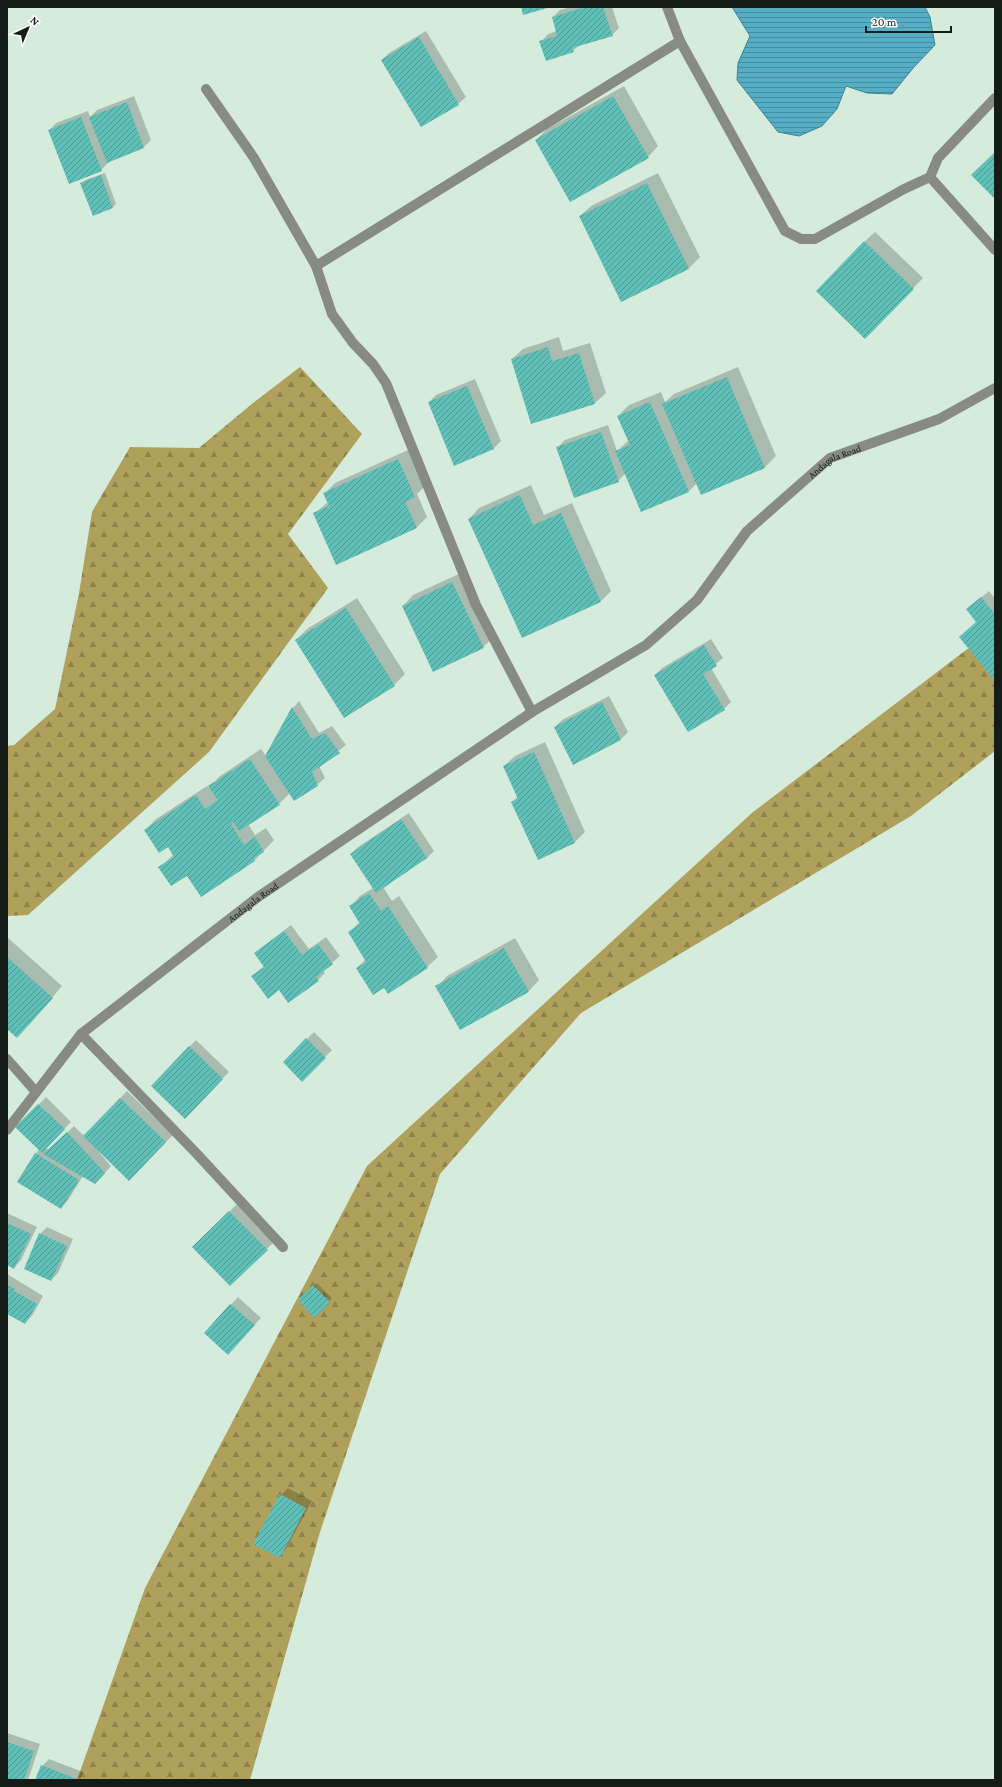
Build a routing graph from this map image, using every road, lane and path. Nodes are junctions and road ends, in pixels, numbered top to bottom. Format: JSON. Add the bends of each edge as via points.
{"nodes":[{"id":1,"x":667,"y":7,"type":"edge"},
{"id":2,"x":680,"y":41,"type":"junction"},
{"id":3,"x":206,"y":89,"type":"dead end"},
{"id":4,"x":995,"y":98,"type":"edge"},
{"id":5,"x":930,"y":177,"type":"junction"},
{"id":6,"x":995,"y":250,"type":"edge"},
{"id":7,"x":316,"y":266,"type":"junction"},
{"id":8,"x":995,"y":388,"type":"edge"},
{"id":9,"x":532,"y":712,"type":"junction"},
{"id":10,"x":81,"y":1034,"type":"junction"},
{"id":11,"x":7,"y":1059,"type":"edge"},
{"id":12,"x":36,"y":1092,"type":"junction"},
{"id":13,"x":7,"y":1130,"type":"edge"},
{"id":14,"x":283,"y":1247,"type":"dead end"}],
"edges":[{"from":1,"to":2,"type":"street"},
{"from":2,"to":5,"type":"street","via":[[786,231],[800,239],[816,239]]},
{"from":2,"to":7,"type":"street"},
{"from":3,"to":7,"type":"street","via":[[254,158]]},
{"from":4,"to":5,"type":"street","via":[[938,158]]},
{"from":5,"to":6,"type":"street"},
{"from":7,"to":9,"type":"street","via":[[332,314],[386,383],[476,605]]},
{"from":8,"to":9,"type":"street","name":"Andagala Road","via":[[939,419],[830,458],[747,531],[697,600],[646,645]]},
{"from":9,"to":10,"type":"street","name":"Andagala Road","via":[[258,897]]},
{"from":10,"to":12,"type":"street","name":"Andagala Road"},
{"from":10,"to":14,"type":"street"},
{"from":11,"to":12,"type":"street"},
{"from":12,"to":13,"type":"street","name":"Andagala Road"}]}
